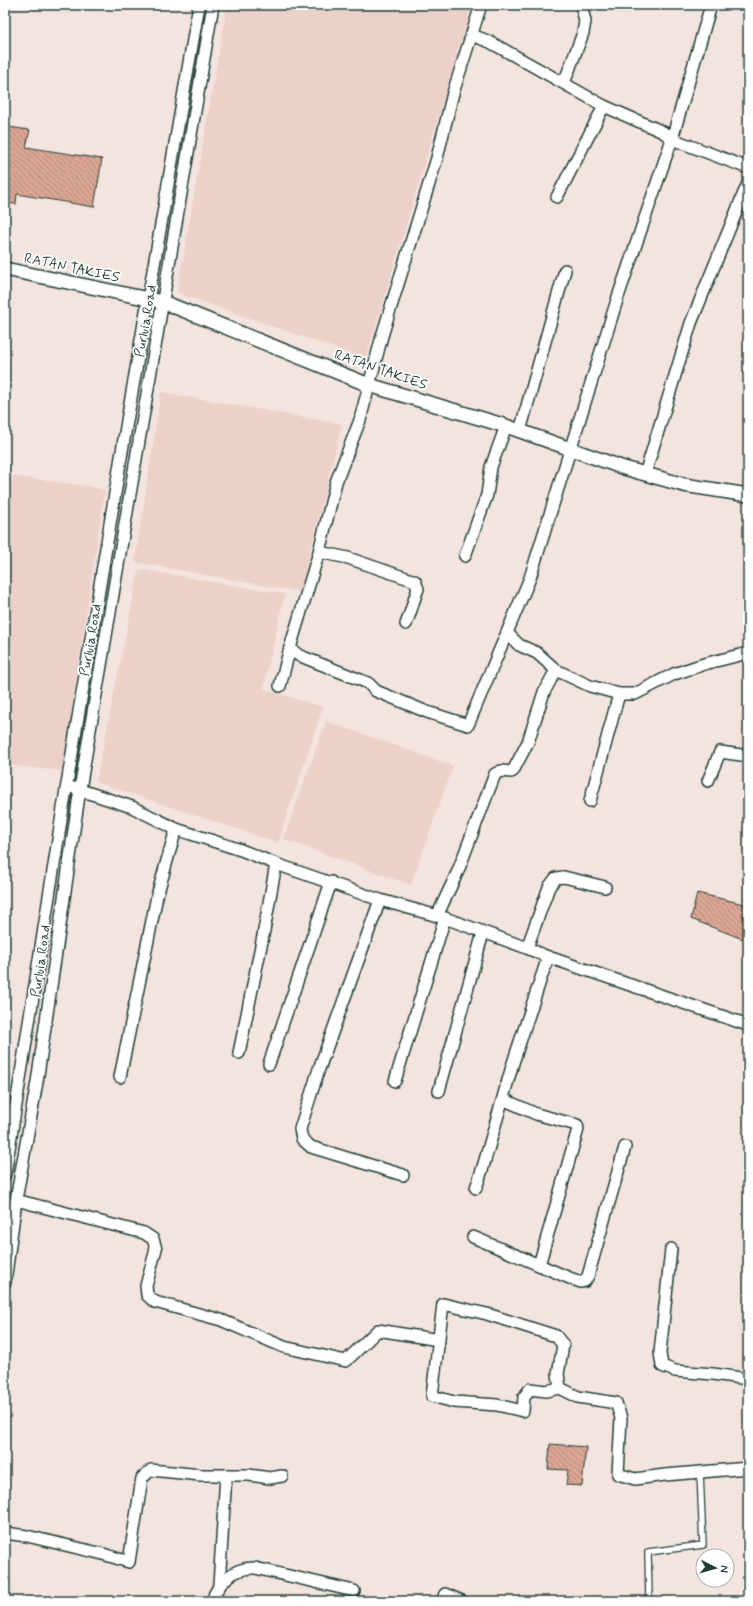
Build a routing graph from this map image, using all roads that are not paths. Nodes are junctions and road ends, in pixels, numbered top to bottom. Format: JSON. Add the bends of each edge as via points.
{"nodes":[{"id":1,"x":199,"y":5,"type":"edge"},
{"id":2,"x":212,"y":5,"type":"edge"},
{"id":3,"x":481,"y":5,"type":"edge"},
{"id":4,"x":581,"y":5,"type":"edge"},
{"id":5,"x":711,"y":5,"type":"edge"},
{"id":6,"x":472,"y":35,"type":"junction"},
{"id":7,"x":564,"y":83,"type":"junction"},
{"id":8,"x":604,"y":106,"type":"junction"},
{"id":9,"x":672,"y":139,"type":"junction"},
{"id":10,"x":748,"y":168,"type":"edge"},
{"id":11,"x":748,"y":183,"type":"edge"},
{"id":12,"x":557,"y":197,"type":"dead end"},
{"id":13,"x":5,"y":268,"type":"edge"},
{"id":14,"x":565,"y":270,"type":"dead end"},
{"id":15,"x":148,"y":299,"type":"junction"},
{"id":16,"x":163,"y":302,"type":"junction"},
{"id":17,"x":369,"y":385,"type":"junction"},
{"id":18,"x":506,"y":426,"type":"junction"},
{"id":19,"x":520,"y":431,"type":"junction"},
{"id":20,"x":570,"y":450,"type":"junction"},
{"id":21,"x":645,"y":474,"type":"junction"},
{"id":22,"x":748,"y":495,"type":"edge"},
{"id":23,"x":319,"y":552,"type":"junction"},
{"id":24,"x":465,"y":556,"type":"dead end"},
{"id":25,"x":406,"y":624,"type":"dead end"},
{"id":26,"x":508,"y":634,"type":"junction"},
{"id":27,"x":290,"y":648,"type":"junction"},
{"id":28,"x":748,"y":653,"type":"edge"},
{"id":29,"x":556,"y":670,"type":"junction"},
{"id":30,"x":280,"y":686,"type":"dead end"},
{"id":31,"x":619,"y":694,"type":"junction"},
{"id":32,"x":748,"y":756,"type":"edge"},
{"id":33,"x":708,"y":781,"type":"dead end"},
{"id":34,"x":67,"y":786,"type":"junction"},
{"id":35,"x":80,"y":789,"type":"junction"},
{"id":36,"x":590,"y":801,"type":"dead end"},
{"id":37,"x":176,"y":829,"type":"junction"},
{"id":38,"x":276,"y":864,"type":"junction"},
{"id":39,"x":331,"y":882,"type":"junction"},
{"id":40,"x":605,"y":887,"type":"dead end"},
{"id":41,"x":380,"y":900,"type":"junction"},
{"id":42,"x":441,"y":917,"type":"junction"},
{"id":43,"x":482,"y":933,"type":"junction"},
{"id":44,"x":527,"y":948,"type":"junction"},
{"id":45,"x":548,"y":957,"type":"junction"},
{"id":46,"x":748,"y":1025,"type":"edge"},
{"id":47,"x":239,"y":1053,"type":"dead end"},
{"id":48,"x":269,"y":1064,"type":"dead end"},
{"id":49,"x":120,"y":1077,"type":"dead end"},
{"id":50,"x":395,"y":1081,"type":"dead end"},
{"id":51,"x":439,"y":1091,"type":"dead end"},
{"id":52,"x":503,"y":1099,"type":"junction"},
{"id":53,"x":625,"y":1147,"type":"dead end"},
{"id":54,"x":5,"y":1174,"type":"edge"},
{"id":55,"x":403,"y":1175,"type":"dead end"},
{"id":56,"x":476,"y":1188,"type":"dead end"},
{"id":57,"x":16,"y":1200,"type":"junction"},
{"id":58,"x":472,"y":1237,"type":"dead end"},
{"id":59,"x":671,"y":1249,"type":"dead end"},
{"id":60,"x":539,"y":1265,"type":"junction"},
{"id":61,"x":5,"y":1277,"type":"edge"},
{"id":62,"x":439,"y":1340,"type":"junction"},
{"id":63,"x":748,"y":1379,"type":"edge"},
{"id":64,"x":560,"y":1388,"type":"junction"},
{"id":65,"x":748,"y":1468,"type":"edge"},
{"id":66,"x":700,"y":1472,"type":"junction"},
{"id":67,"x":226,"y":1475,"type":"junction"},
{"id":68,"x":282,"y":1476,"type":"dead end"},
{"id":69,"x":5,"y":1533,"type":"edge"},
{"id":70,"x":219,"y":1585,"type":"junction"},
{"id":71,"x":354,"y":1591,"type":"dead end"},
{"id":72,"x":212,"y":1601,"type":"edge"},
{"id":73,"x":442,"y":1601,"type":"edge"},
{"id":74,"x":462,"y":1601,"type":"edge"},
{"id":75,"x":649,"y":1601,"type":"edge"}],
"edges":[{"from":1,"to":15,"type":"street","name":"Purluia Road"},
{"from":2,"to":16,"type":"street","name":"Purluia Road"},
{"from":3,"to":6,"type":"street"},
{"from":4,"to":7,"type":"street","via":[[585,21],[583,33]]},
{"from":5,"to":9,"type":"street"},
{"from":6,"to":7,"type":"street","via":[[490,42]]},
{"from":6,"to":17,"type":"street"},
{"from":7,"to":8,"type":"street"},
{"from":8,"to":9,"type":"street","via":[[663,132]]},
{"from":8,"to":12,"type":"street"},
{"from":9,"to":10,"type":"street"},
{"from":9,"to":20,"type":"street","via":[[618,297]]},
{"from":11,"to":21,"type":"street","via":[[691,323]]},
{"from":13,"to":15,"type":"street","name":"RATAN TAKIES"},
{"from":14,"to":19,"type":"street"},
{"from":15,"to":16,"type":"street","name":"RATAN TAKIES"},
{"from":15,"to":34,"type":"street","name":"Purluia Road"},
{"from":16,"to":17,"type":"street","name":"RATAN TAKIES"},
{"from":16,"to":35,"type":"street","name":"Purluia Road"},
{"from":17,"to":18,"type":"street","name":"RATAN TAKIES"},
{"from":17,"to":23,"type":"street","via":[[360,420],[336,482]]},
{"from":18,"to":19,"type":"street","name":"RATAN TAKIES"},
{"from":18,"to":24,"type":"street","via":[[491,467],[487,495]]},
{"from":19,"to":20,"type":"street","name":"RATAN TAKIES"},
{"from":20,"to":21,"type":"street","name":"RATAN TAKIES"},
{"from":20,"to":26,"type":"street","via":[[530,578]]},
{"from":21,"to":22,"type":"street","name":"RATAN TAKIES","via":[[684,485]]},
{"from":23,"to":25,"type":"street","via":[[348,558],[415,580],[418,589]]},
{"from":23,"to":27,"type":"street"},
{"from":26,"to":27,"type":"street","via":[[468,725],[427,712],[376,691],[368,683],[298,655]]},
{"from":26,"to":29,"type":"street","via":[[519,645],[537,653]]},
{"from":27,"to":30,"type":"street"},
{"from":28,"to":31,"type":"street","via":[[674,674],[635,694]]},
{"from":29,"to":31,"type":"street","via":[[590,686]]},
{"from":29,"to":42,"type":"street","via":[[544,692],[528,742],[513,771],[501,771],[496,774]]},
{"from":31,"to":36,"type":"street"},
{"from":32,"to":33,"type":"street","via":[[720,752]]},
{"from":34,"to":35,"type":"street"},
{"from":34,"to":54,"type":"street","name":"Purluia Road"},
{"from":35,"to":37,"type":"street","via":[[132,807]]},
{"from":35,"to":57,"type":"street","name":"Purluia Road","via":[[38,1075]]},
{"from":37,"to":38,"type":"street"},
{"from":37,"to":49,"type":"street","via":[[157,896]]},
{"from":38,"to":39,"type":"street"},
{"from":38,"to":47,"type":"street","via":[[264,936]]},
{"from":39,"to":41,"type":"street"},
{"from":39,"to":48,"type":"street"},
{"from":40,"to":44,"type":"street","via":[[564,877],[556,878],[549,887]]},
{"from":41,"to":42,"type":"street"},
{"from":41,"to":55,"type":"street","via":[[300,1129],[302,1139],[311,1147]]},
{"from":42,"to":43,"type":"street"},
{"from":42,"to":50,"type":"street"},
{"from":43,"to":44,"type":"street"},
{"from":43,"to":51,"type":"street"},
{"from":44,"to":45,"type":"street"},
{"from":45,"to":46,"type":"street"},
{"from":45,"to":52,"type":"street"},
{"from":52,"to":56,"type":"street"},
{"from":52,"to":60,"type":"street","via":[[536,1114],[577,1125],[578,1129]]},
{"from":53,"to":60,"type":"street","via":[[585,1281],[572,1279]]},
{"from":57,"to":61,"type":"street","name":"Purluia Road"},
{"from":57,"to":62,"type":"street","via":[[144,1233],[153,1239],[156,1249],[146,1286],[147,1295],[155,1302],[221,1320],[284,1347],[346,1361],[378,1330]]},
{"from":58,"to":60,"type":"street"},
{"from":59,"to":63,"type":"street","via":[[660,1353],[662,1366],[675,1371]]},
{"from":62,"to":64,"type":"street","via":[[432,1396],[454,1402],[497,1405],[523,1411],[524,1397],[530,1389],[546,1391]]},
{"from":62,"to":64,"type":"street","via":[[443,1304],[494,1316],[556,1336],[563,1345],[558,1374]]},
{"from":64,"to":66,"type":"street","via":[[578,1398],[616,1404],[621,1418],[618,1474],[635,1479]]},
{"from":65,"to":66,"type":"street"},
{"from":66,"to":75,"type":"lane","via":[[703,1545],[648,1552]]},
{"from":67,"to":68,"type":"street","via":[[270,1478]]},
{"from":67,"to":69,"type":"street","via":[[151,1470],[142,1478],[129,1562],[27,1536]]},
{"from":67,"to":70,"type":"street"},
{"from":70,"to":71,"type":"street","via":[[240,1570],[255,1568]]},
{"from":70,"to":72,"type":"street"},
{"from":73,"to":74,"type":"street","via":[[445,1594]]}]}
